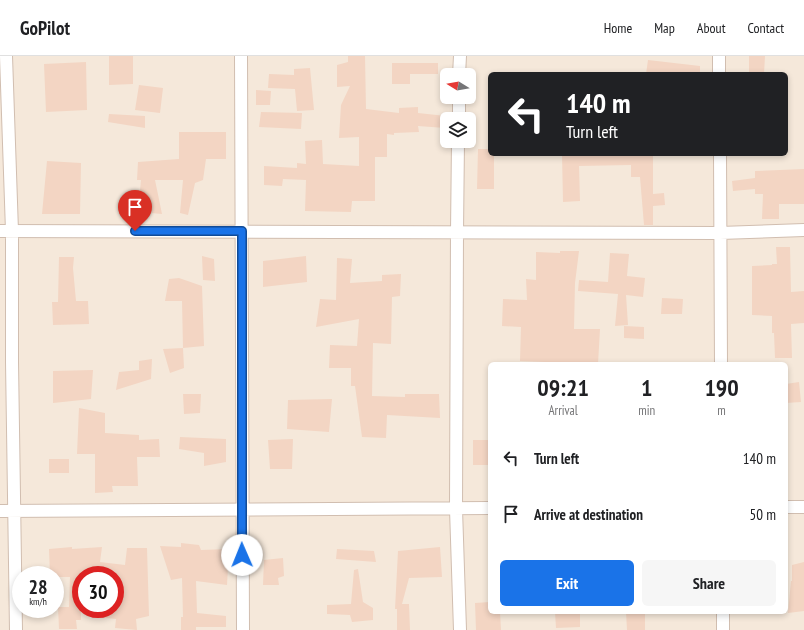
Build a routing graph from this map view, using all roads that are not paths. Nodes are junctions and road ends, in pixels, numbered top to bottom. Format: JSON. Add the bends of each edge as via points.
{"nodes":[{"id":1,"x":241,"y":56,"type":"edge"},
{"id":2,"x":460,"y":56,"type":"edge"},
{"id":3,"x":719,"y":56,"type":"edge"},
{"id":4,"x":4,"y":59,"type":"edge"},
{"id":5,"x":459,"y":68,"type":"edge"},
{"id":6,"x":719,"y":72,"type":"edge"},
{"id":7,"x":458,"y":148,"type":"edge"},
{"id":8,"x":720,"y":156,"type":"edge"},
{"id":9,"x":804,"y":230,"type":"edge"},
{"id":10,"x":6,"y":231,"type":"edge"},
{"id":11,"x":242,"y":231,"type":"junction"},
{"id":12,"x":456,"y":232,"type":"junction"},
{"id":13,"x":720,"y":232,"type":"junction"},
{"id":14,"x":6,"y":362,"type":"edge"},
{"id":15,"x":721,"y":362,"type":"edge"},
{"id":16,"x":788,"y":507,"type":"edge"},
{"id":17,"x":804,"y":507,"type":"edge"},
{"id":18,"x":488,"y":508,"type":"edge"},
{"id":19,"x":456,"y":509,"type":"junction"},
{"id":20,"x":242,"y":510,"type":"junction"},
{"id":21,"x":0,"y":511,"type":"edge"},
{"id":22,"x":15,"y":511,"type":"junction"},
{"id":23,"x":723,"y":614,"type":"edge"},
{"id":24,"x":16,"y":630,"type":"edge"},
{"id":25,"x":243,"y":630,"type":"edge"},
{"id":26,"x":460,"y":630,"type":"edge"},
{"id":27,"x":723,"y":630,"type":"edge"}],
"edges":[{"from":1,"to":11,"type":"street"},
{"from":2,"to":5,"type":"street"},
{"from":3,"to":6,"type":"street"},
{"from":4,"to":10,"type":"street"},
{"from":7,"to":12,"type":"street"},
{"from":8,"to":13,"type":"street"},
{"from":9,"to":13,"type":"street"},
{"from":10,"to":11,"type":"street"},
{"from":10,"to":14,"type":"street"},
{"from":11,"to":12,"type":"street"},
{"from":11,"to":20,"type":"street"},
{"from":12,"to":13,"type":"street"},
{"from":12,"to":19,"type":"street"},
{"from":13,"to":15,"type":"street"},
{"from":14,"to":22,"type":"street"},
{"from":16,"to":17,"type":"street"},
{"from":18,"to":19,"type":"street"},
{"from":19,"to":20,"type":"street"},
{"from":19,"to":26,"type":"street"},
{"from":20,"to":22,"type":"street"},
{"from":20,"to":25,"type":"street"},
{"from":21,"to":22,"type":"street"},
{"from":22,"to":24,"type":"street"},
{"from":23,"to":27,"type":"street"}]}
